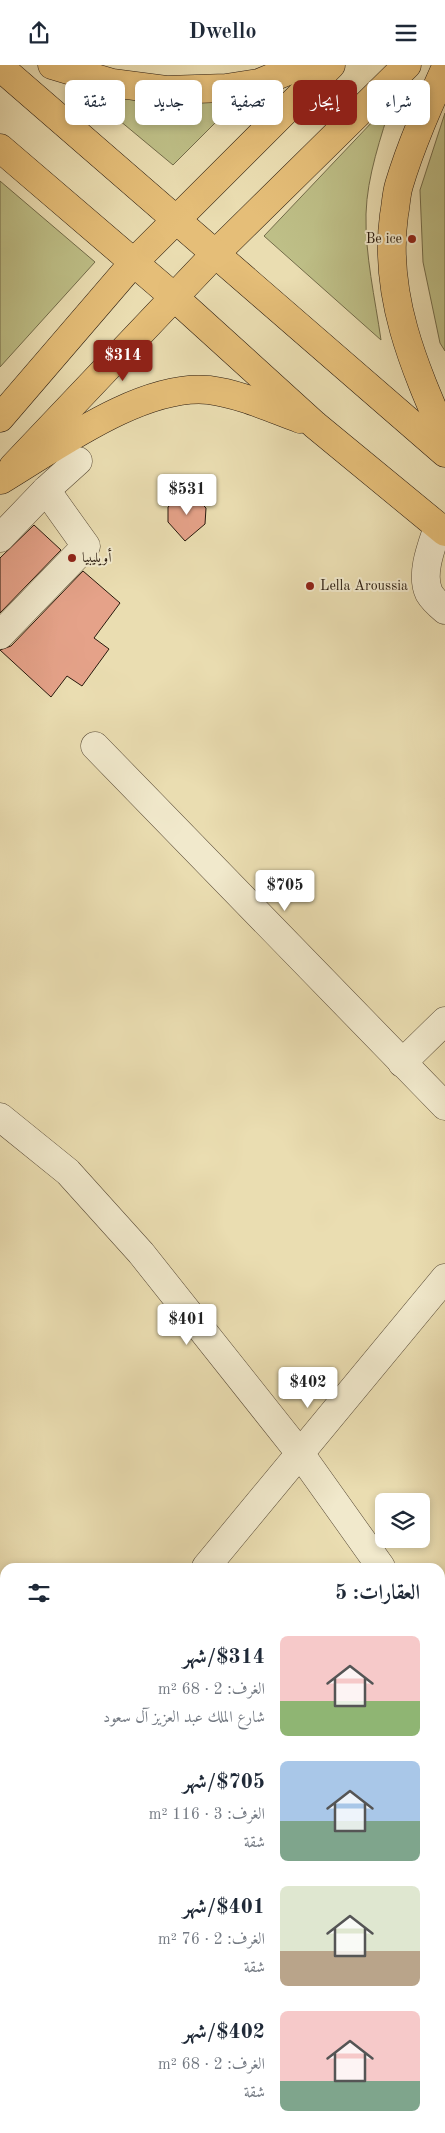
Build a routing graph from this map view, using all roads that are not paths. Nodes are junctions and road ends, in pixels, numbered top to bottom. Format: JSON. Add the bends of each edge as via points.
{"nodes":[{"id":1,"x":52,"y":65,"type":"edge"},
{"id":2,"x":302,"y":65,"type":"edge"},
{"id":3,"x":331,"y":65,"type":"edge"},
{"id":4,"x":407,"y":65,"type":"edge"},
{"id":5,"x":0,"y":67,"type":"edge"},
{"id":6,"x":445,"y":69,"type":"edge"},
{"id":7,"x":0,"y":148,"type":"edge"},
{"id":8,"x":177,"y":221,"type":"junction"},
{"id":9,"x":215,"y":254,"type":"junction"},
{"id":10,"x":134,"y":262,"type":"junction"},
{"id":11,"x":174,"y":297,"type":"junction"},
{"id":12,"x":0,"y":418,"type":"edge"},
{"id":13,"x":315,"y":425,"type":"junction"},
{"id":14,"x":445,"y":437,"type":"edge"},
{"id":15,"x":445,"y":453,"type":"edge"},
{"id":16,"x":78,"y":461,"type":"dead end"},
{"id":17,"x":0,"y":480,"type":"edge"},
{"id":18,"x":46,"y":490,"type":"junction"},
{"id":19,"x":442,"y":530,"type":"edge"},
{"id":20,"x":0,"y":538,"type":"edge"},
{"id":21,"x":445,"y":610,"type":"edge"},
{"id":22,"x":0,"y":635,"type":"edge"},
{"id":23,"x":95,"y":746,"type":"dead end"},
{"id":24,"x":445,"y":1021,"type":"edge"},
{"id":25,"x":402,"y":1063,"type":"junction"},
{"id":26,"x":445,"y":1106,"type":"edge"},
{"id":27,"x":0,"y":1117,"type":"edge"},
{"id":28,"x":445,"y":1278,"type":"edge"},
{"id":29,"x":299,"y":1452,"type":"junction"},
{"id":30,"x":209,"y":1563,"type":"edge"},
{"id":31,"x":378,"y":1563,"type":"edge"}],
"edges":[{"from":1,"to":2,"type":"main road","via":[[112,83],[166,89],[226,88],[259,83]]},
{"from":3,"to":8,"type":"main road"},
{"from":4,"to":9,"type":"main road"},
{"from":5,"to":8,"type":"main road"},
{"from":6,"to":14,"type":"main road","via":[[426,110],[399,187],[392,230],[392,271],[410,353]]},
{"from":7,"to":10,"type":"main road"},
{"from":8,"to":9,"type":"main road"},
{"from":8,"to":10,"type":"main road"},
{"from":9,"to":11,"type":"main road"},
{"from":9,"to":15,"type":"main road"},
{"from":10,"to":11,"type":"main road"},
{"from":10,"to":12,"type":"main road"},
{"from":11,"to":13,"type":"main road"},
{"from":11,"to":17,"type":"main road"},
{"from":13,"to":17,"type":"main road","via":[[235,395],[187,390],[153,397],[116,413]]},
{"from":13,"to":19,"type":"main road"},
{"from":16,"to":18,"type":"street"},
{"from":18,"to":20,"type":"street"},
{"from":18,"to":22,"type":"street","via":[[86,546]]},
{"from":19,"to":21,"type":"street","via":[[428,561],[426,582],[433,598]]},
{"from":23,"to":25,"type":"street"},
{"from":24,"to":25,"type":"street"},
{"from":25,"to":26,"type":"street"},
{"from":27,"to":29,"type":"street","via":[[68,1172],[141,1253]]},
{"from":28,"to":29,"type":"street"},
{"from":29,"to":30,"type":"street"},
{"from":29,"to":31,"type":"street"}]}
